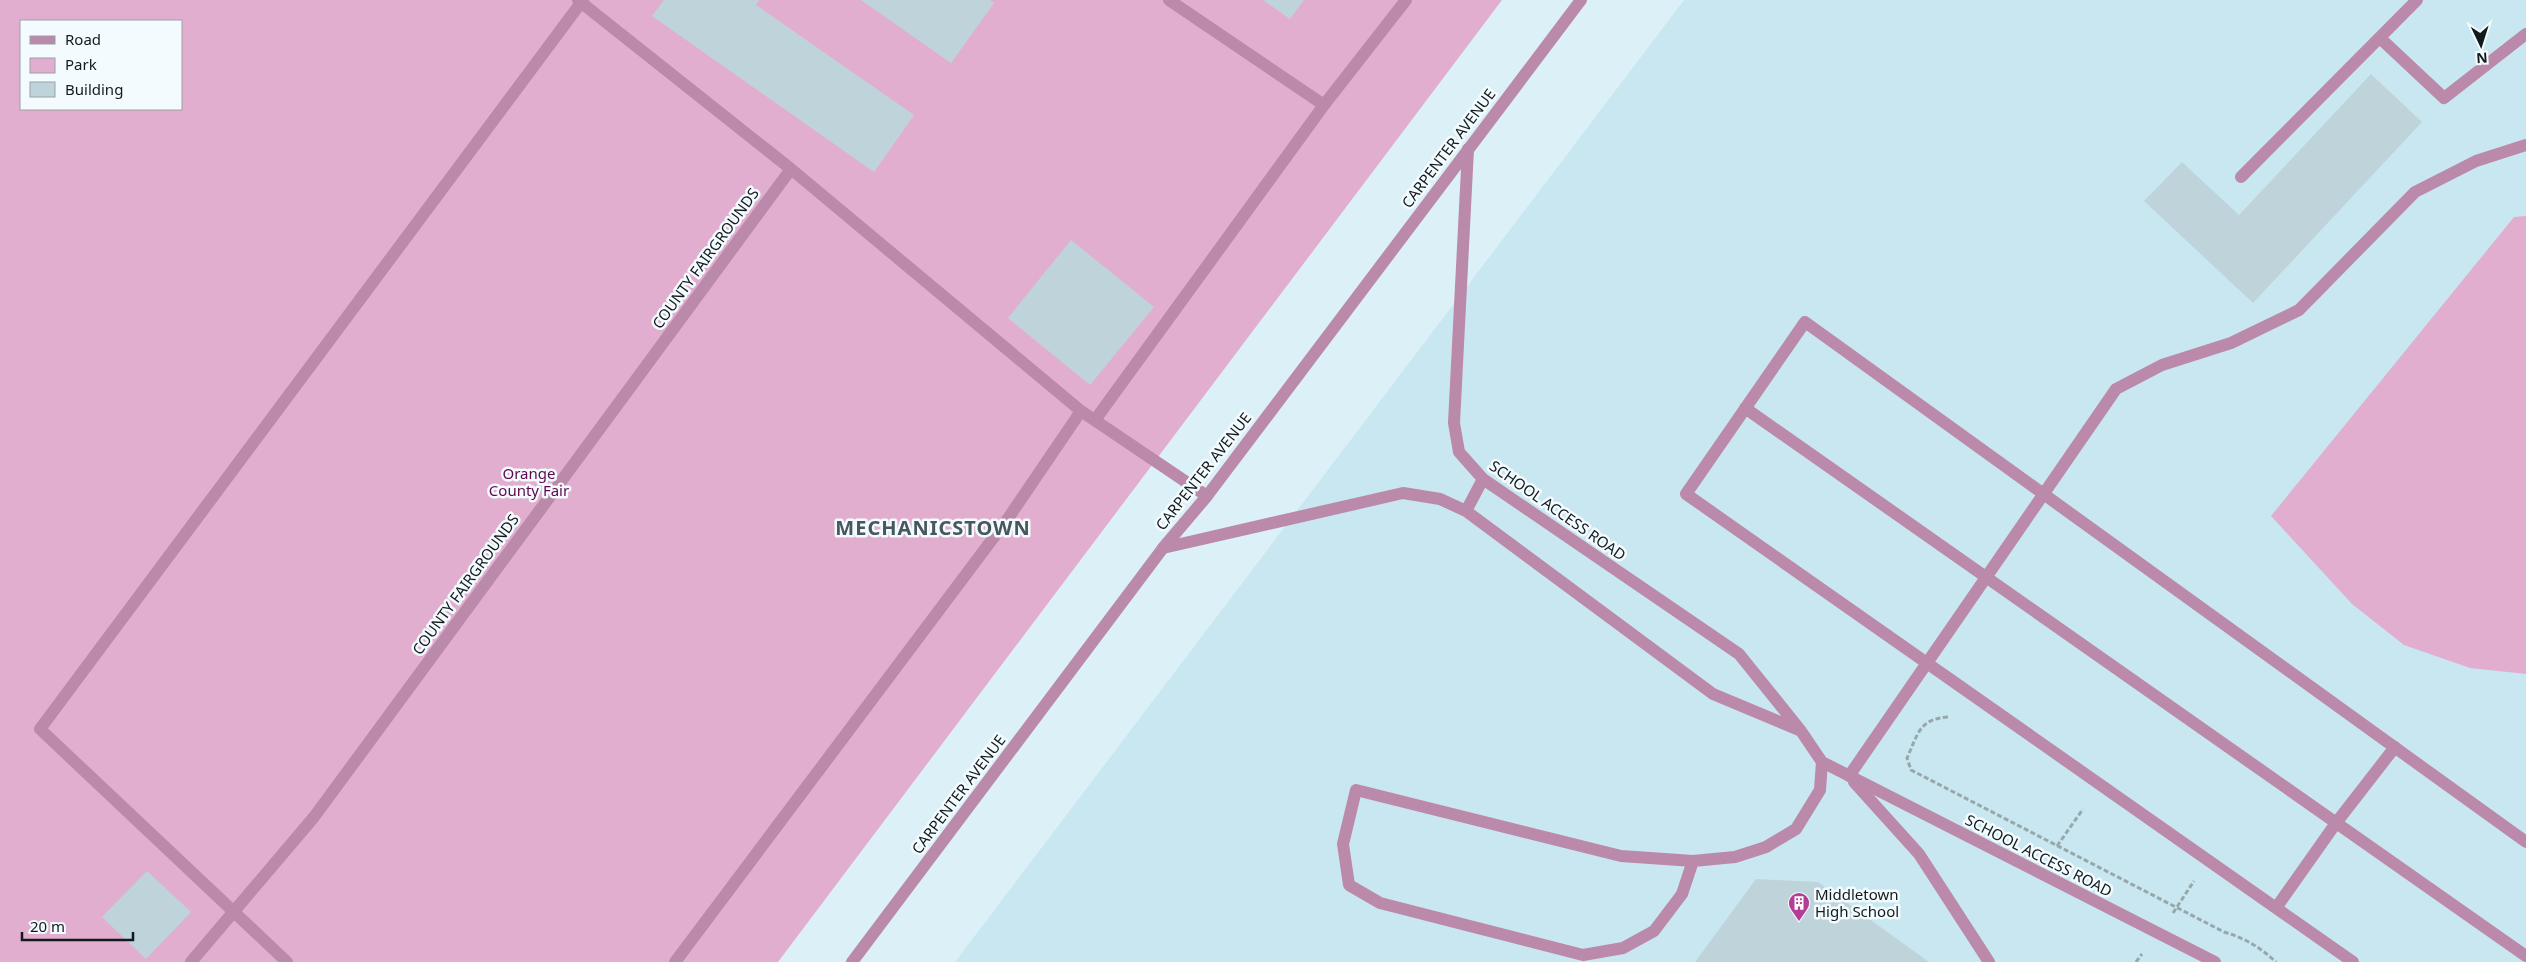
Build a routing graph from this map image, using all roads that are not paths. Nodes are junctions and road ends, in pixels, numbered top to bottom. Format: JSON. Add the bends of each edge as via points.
{"nodes":[{"id":1,"x":1169,"y":0,"type":"edge"},
{"id":2,"x":1406,"y":0,"type":"edge"},
{"id":3,"x":1580,"y":0,"type":"edge"},
{"id":4,"x":2417,"y":0,"type":"edge"},
{"id":5,"x":581,"y":1,"type":"edge"},
{"id":6,"x":2526,"y":34,"type":"edge"},
{"id":7,"x":2380,"y":38,"type":"junction"},
{"id":8,"x":1324,"y":105,"type":"junction"},
{"id":9,"x":2526,"y":145,"type":"edge"},
{"id":10,"x":1468,"y":149,"type":"junction"},
{"id":11,"x":791,"y":169,"type":"junction"},
{"id":12,"x":2241,"y":177,"type":"dead end"},
{"id":13,"x":1745,"y":408,"type":"junction"},
{"id":14,"x":1080,"y":411,"type":"junction"},
{"id":15,"x":1095,"y":420,"type":"junction"},
{"id":16,"x":1483,"y":479,"type":"junction"},
{"id":17,"x":2045,"y":495,"type":"junction"},
{"id":18,"x":1207,"y":496,"type":"junction"},
{"id":19,"x":1466,"y":510,"type":"junction"},
{"id":20,"x":1163,"y":548,"type":"junction"},
{"id":21,"x":1986,"y":577,"type":"junction"},
{"id":22,"x":1928,"y":664,"type":"junction"},
{"id":23,"x":1801,"y":731,"type":"junction"},
{"id":24,"x":2395,"y":747,"type":"junction"},
{"id":25,"x":1822,"y":762,"type":"junction"},
{"id":26,"x":1849,"y":776,"type":"junction"},
{"id":27,"x":2336,"y":823,"type":"junction"},
{"id":28,"x":2526,"y":842,"type":"edge"},
{"id":29,"x":1693,"y":861,"type":"junction"},
{"id":30,"x":2276,"y":908,"type":"junction"},
{"id":31,"x":233,"y":912,"type":"junction"},
{"id":32,"x":2526,"y":956,"type":"edge"},
{"id":33,"x":191,"y":962,"type":"edge"},
{"id":34,"x":288,"y":962,"type":"edge"},
{"id":35,"x":675,"y":962,"type":"edge"},
{"id":36,"x":852,"y":962,"type":"edge"},
{"id":37,"x":1989,"y":962,"type":"edge"},
{"id":38,"x":2215,"y":962,"type":"edge"},
{"id":39,"x":2353,"y":962,"type":"edge"}],
"edges":[{"from":1,"to":8,"type":"street"},
{"from":2,"to":8,"type":"street"},
{"from":3,"to":10,"type":"street","name":"CARPENTER AVENUE"},
{"from":4,"to":7,"type":"street"},
{"from":5,"to":11,"type":"street"},
{"from":5,"to":31,"type":"street","via":[[40,729]]},
{"from":6,"to":7,"type":"street","via":[[2444,98]]},
{"from":7,"to":12,"type":"street"},
{"from":8,"to":15,"type":"street"},
{"from":9,"to":17,"type":"street","via":[[2476,162],[2415,192],[2299,310],[2231,343],[2162,365],[2116,389]]},
{"from":10,"to":16,"type":"street","name":"SCHOOL ACCESS ROAD","via":[[1454,423],[1459,452]]},
{"from":10,"to":18,"type":"street","name":"CARPENTER AVENUE"},
{"from":11,"to":14,"type":"street"},
{"from":11,"to":31,"type":"street","name":"COUNTY FAIRGROUNDS","via":[[314,817]]},
{"from":13,"to":17,"type":"street","via":[[1805,322]]},
{"from":13,"to":21,"type":"street"},
{"from":13,"to":22,"type":"street","via":[[1686,494]]},
{"from":14,"to":15,"type":"street"},
{"from":14,"to":35,"type":"street","via":[[1009,517]]},
{"from":15,"to":18,"type":"street"},
{"from":16,"to":19,"type":"street"},
{"from":16,"to":23,"type":"street","name":"SCHOOL ACCESS ROAD","via":[[1739,654]]},
{"from":17,"to":21,"type":"street"},
{"from":17,"to":24,"type":"street"},
{"from":18,"to":20,"type":"street","name":"CARPENTER AVENUE"},
{"from":19,"to":20,"type":"street","via":[[1440,499],[1403,492]]},
{"from":19,"to":23,"type":"street","via":[[1712,694]]},
{"from":20,"to":36,"type":"street","name":"CARPENTER AVENUE"},
{"from":21,"to":22,"type":"street"},
{"from":21,"to":27,"type":"street"},
{"from":22,"to":26,"type":"street"},
{"from":22,"to":30,"type":"street"},
{"from":23,"to":25,"type":"street","name":"SCHOOL ACCESS ROAD"},
{"from":24,"to":27,"type":"street"},
{"from":24,"to":28,"type":"street"},
{"from":25,"to":26,"type":"street","name":"SCHOOL ACCESS ROAD"},
{"from":25,"to":29,"type":"street","via":[[1820,790],[1796,829],[1766,847],[1735,857]]},
{"from":26,"to":37,"type":"street","name":"SCHOOL ACCESS ROAD","via":[[1919,854]]},
{"from":26,"to":38,"type":"street","name":"SCHOOL ACCESS ROAD"},
{"from":27,"to":30,"type":"street"},
{"from":27,"to":32,"type":"street"},
{"from":29,"to":29,"type":"street","via":[[1620,856],[1356,790],[1343,844],[1349,885],[1380,903],[1584,955],[1623,948],[1654,931],[1682,894]]},
{"from":30,"to":39,"type":"street"},
{"from":31,"to":33,"type":"street","name":"COUNTY FAIRGROUNDS"},
{"from":31,"to":34,"type":"street"}]}
